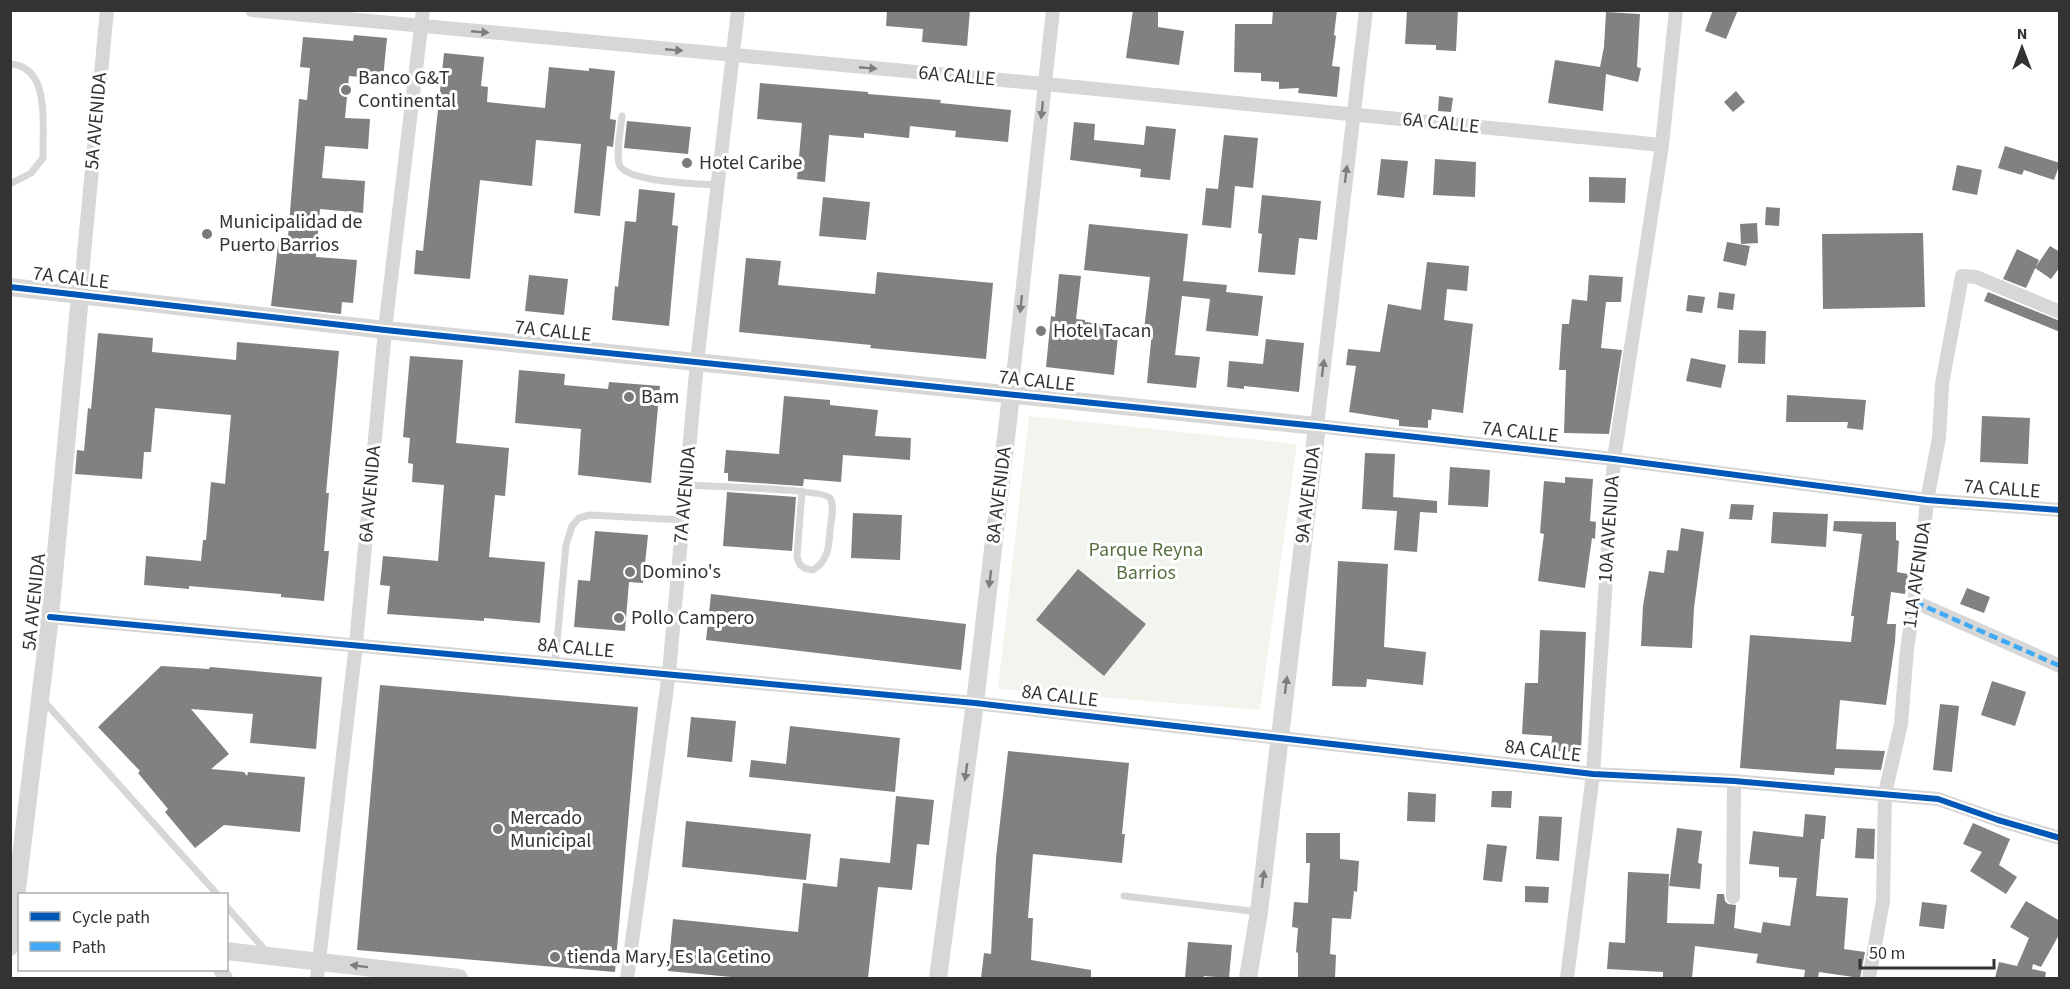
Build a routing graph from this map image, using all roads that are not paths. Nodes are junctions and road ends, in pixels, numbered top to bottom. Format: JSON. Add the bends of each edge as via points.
{"nodes":[{"id":1,"x":107,"y":10,"type":"edge"},
{"id":2,"x":252,"y":10,"type":"edge"},
{"id":3,"x":423,"y":10,"type":"edge"},
{"id":4,"x":738,"y":10,"type":"edge"},
{"id":5,"x":1053,"y":10,"type":"edge"},
{"id":6,"x":1366,"y":10,"type":"edge"},
{"id":7,"x":1676,"y":10,"type":"edge"},
{"id":8,"x":421,"y":27,"type":"junction"},
{"id":9,"x":733,"y":55,"type":"junction"},
{"id":10,"x":10,"y":63,"type":"edge"},
{"id":11,"x":1045,"y":84,"type":"junction"},
{"id":12,"x":1353,"y":114,"type":"junction"},
{"id":13,"x":622,"y":116,"type":"dead end"},
{"id":14,"x":1662,"y":145,"type":"junction"},
{"id":15,"x":10,"y":184,"type":"edge"},
{"id":16,"x":718,"y":185,"type":"junction"},
{"id":17,"x":10,"y":287,"type":"edge"},
{"id":18,"x":80,"y":296,"type":"junction"},
{"id":19,"x":2060,"y":312,"type":"edge"},
{"id":20,"x":385,"y":330,"type":"junction"},
{"id":21,"x":697,"y":362,"type":"junction"},
{"id":22,"x":1011,"y":395,"type":"junction"},
{"id":23,"x":1317,"y":426,"type":"junction"},
{"id":24,"x":1614,"y":459,"type":"junction"},
{"id":25,"x":687,"y":485,"type":"junction"},
{"id":26,"x":802,"y":491,"type":"junction"},
{"id":27,"x":1927,"y":500,"type":"junction"},
{"id":28,"x":2060,"y":510,"type":"edge"},
{"id":29,"x":683,"y":520,"type":"junction"},
{"id":30,"x":1915,"y":602,"type":"junction"},
{"id":31,"x":50,"y":617,"type":"junction"},
{"id":32,"x":356,"y":644,"type":"junction"},
{"id":33,"x":555,"y":663,"type":"junction"},
{"id":34,"x":2060,"y":666,"type":"edge"},
{"id":35,"x":669,"y":674,"type":"junction"},
{"id":36,"x":40,"y":698,"type":"junction"},
{"id":37,"x":975,"y":703,"type":"junction"},
{"id":38,"x":1280,"y":739,"type":"junction"},
{"id":39,"x":1593,"y":774,"type":"junction"},
{"id":40,"x":1734,"y":781,"type":"junction"},
{"id":41,"x":1885,"y":793,"type":"junction"},
{"id":42,"x":2060,"y":838,"type":"edge"},
{"id":43,"x":216,"y":893,"type":"edge"},
{"id":44,"x":1124,"y":896,"type":"dead end"},
{"id":45,"x":1733,"y":897,"type":"dead end"},
{"id":46,"x":228,"y":908,"type":"edge"},
{"id":47,"x":1259,"y":912,"type":"junction"},
{"id":48,"x":14,"y":927,"type":"edge"},
{"id":49,"x":10,"y":947,"type":"edge"},
{"id":50,"x":228,"y":951,"type":"edge"},
{"id":51,"x":271,"y":956,"type":"junction"},
{"id":52,"x":318,"y":970,"type":"edge"},
{"id":53,"x":459,"y":978,"type":"edge"},
{"id":54,"x":627,"y":978,"type":"edge"},
{"id":55,"x":938,"y":978,"type":"edge"},
{"id":56,"x":1248,"y":978,"type":"edge"},
{"id":57,"x":1567,"y":978,"type":"edge"},
{"id":58,"x":1869,"y":978,"type":"edge"}],
"edges":[{"from":1,"to":18,"type":"street","name":"5A AVENIDA"},
{"from":2,"to":8,"type":"street","name":"6A CALLE"},
{"from":3,"to":8,"type":"street","name":"6A AVENIDA"},
{"from":4,"to":9,"type":"street","name":"7A AVENIDA"},
{"from":5,"to":11,"type":"street","name":"8A AVENIDA"},
{"from":6,"to":12,"type":"street","name":"9A AVENIDA"},
{"from":7,"to":14,"type":"street","name":"10A AVENIDA"},
{"from":8,"to":9,"type":"street","name":"6A CALLE","one_way":true},
{"from":8,"to":20,"type":"street","name":"6A AVENIDA"},
{"from":9,"to":11,"type":"street","name":"6A CALLE","one_way":true},
{"from":9,"to":16,"type":"street","name":"7A AVENIDA"},
{"from":10,"to":15,"type":"lane","via":[[31,71],[42,92],[43,158],[31,173]]},
{"from":11,"to":12,"type":"street","name":"6A CALLE"},
{"from":11,"to":22,"type":"street","name":"8A AVENIDA","one_way":true},
{"from":12,"to":14,"type":"street","name":"6A CALLE"},
{"from":23,"to":12,"type":"street","name":"9A AVENIDA","one_way":true},
{"from":13,"to":16,"type":"lane","via":[[619,165],[628,175]]},
{"from":14,"to":24,"type":"street","name":"10A AVENIDA"},
{"from":16,"to":21,"type":"street","name":"7A AVENIDA"},
{"from":17,"to":18,"type":"street","name":"7A CALLE"},
{"from":18,"to":20,"type":"street","name":"7A CALLE"},
{"from":18,"to":31,"type":"street","name":"5A AVENIDA"},
{"from":19,"to":27,"type":"street","name":"11A AVENIDA","via":[[1962,276],[1942,384],[1939,438]]},
{"from":20,"to":21,"type":"street","name":"7A CALLE"},
{"from":20,"to":32,"type":"street","name":"6A AVENIDA"},
{"from":21,"to":22,"type":"street","name":"7A CALLE"},
{"from":21,"to":25,"type":"street","name":"7A AVENIDA"},
{"from":22,"to":23,"type":"street","name":"7A CALLE"},
{"from":22,"to":37,"type":"street","name":"8A AVENIDA","one_way":true},
{"from":23,"to":24,"type":"street","name":"7A CALLE"},
{"from":38,"to":23,"type":"street","name":"9A AVENIDA","one_way":true},
{"from":24,"to":27,"type":"street","name":"7A CALLE"},
{"from":24,"to":39,"type":"street","name":"10A AVENIDA"},
{"from":25,"to":26,"type":"lane"},
{"from":25,"to":29,"type":"street","name":"7A AVENIDA"},
{"from":26,"to":26,"type":"lane","via":[[825,494],[832,506],[828,553],[813,570],[804,569],[797,556]]},
{"from":27,"to":28,"type":"street","name":"7A CALLE"},
{"from":27,"to":30,"type":"street","name":"11A AVENIDA"},
{"from":29,"to":33,"type":"lane","via":[[590,515],[579,518],[566,545]]},
{"from":29,"to":35,"type":"street","name":"7A AVENIDA"},
{"from":30,"to":34,"type":"street"},
{"from":30,"to":41,"type":"street","name":"11A AVENIDA","via":[[1901,724]]},
{"from":31,"to":32,"type":"street","name":"8A CALLE"},
{"from":31,"to":36,"type":"street","name":"5A AVENIDA"},
{"from":32,"to":33,"type":"street","name":"8A CALLE"},
{"from":32,"to":52,"type":"street","name":"6A AVENIDA"},
{"from":33,"to":35,"type":"street","name":"8A CALLE"},
{"from":35,"to":37,"type":"street","name":"8A CALLE"},
{"from":35,"to":54,"type":"street","name":"7A AVENIDA"},
{"from":36,"to":43,"type":"lane"},
{"from":36,"to":48,"type":"street","name":"5A AVENIDA"},
{"from":37,"to":38,"type":"street","name":"8A CALLE"},
{"from":37,"to":55,"type":"street","name":"8A AVENIDA","one_way":true},
{"from":38,"to":39,"type":"street","name":"8A CALLE"},
{"from":47,"to":38,"type":"street","name":"9A AVENIDA","one_way":true},
{"from":39,"to":40,"type":"street","name":"8A CALLE"},
{"from":39,"to":57,"type":"street","name":"10A AVENIDA"},
{"from":40,"to":41,"type":"street","name":"8A CALLE"},
{"from":40,"to":45,"type":"street"},
{"from":41,"to":42,"type":"street","name":"8A CALLE","via":[[1938,799]]},
{"from":41,"to":58,"type":"street","name":"11A AVENIDA","via":[[1883,901]]},
{"from":44,"to":47,"type":"lane"},
{"from":46,"to":51,"type":"lane"},
{"from":47,"to":56,"type":"street","name":"9A AVENIDA"},
{"from":48,"to":49,"type":"street","name":"5A AVENIDA"},
{"from":50,"to":51,"type":"street"},
{"from":51,"to":52,"type":"street"},
{"from":53,"to":52,"type":"street","one_way":true}]}
